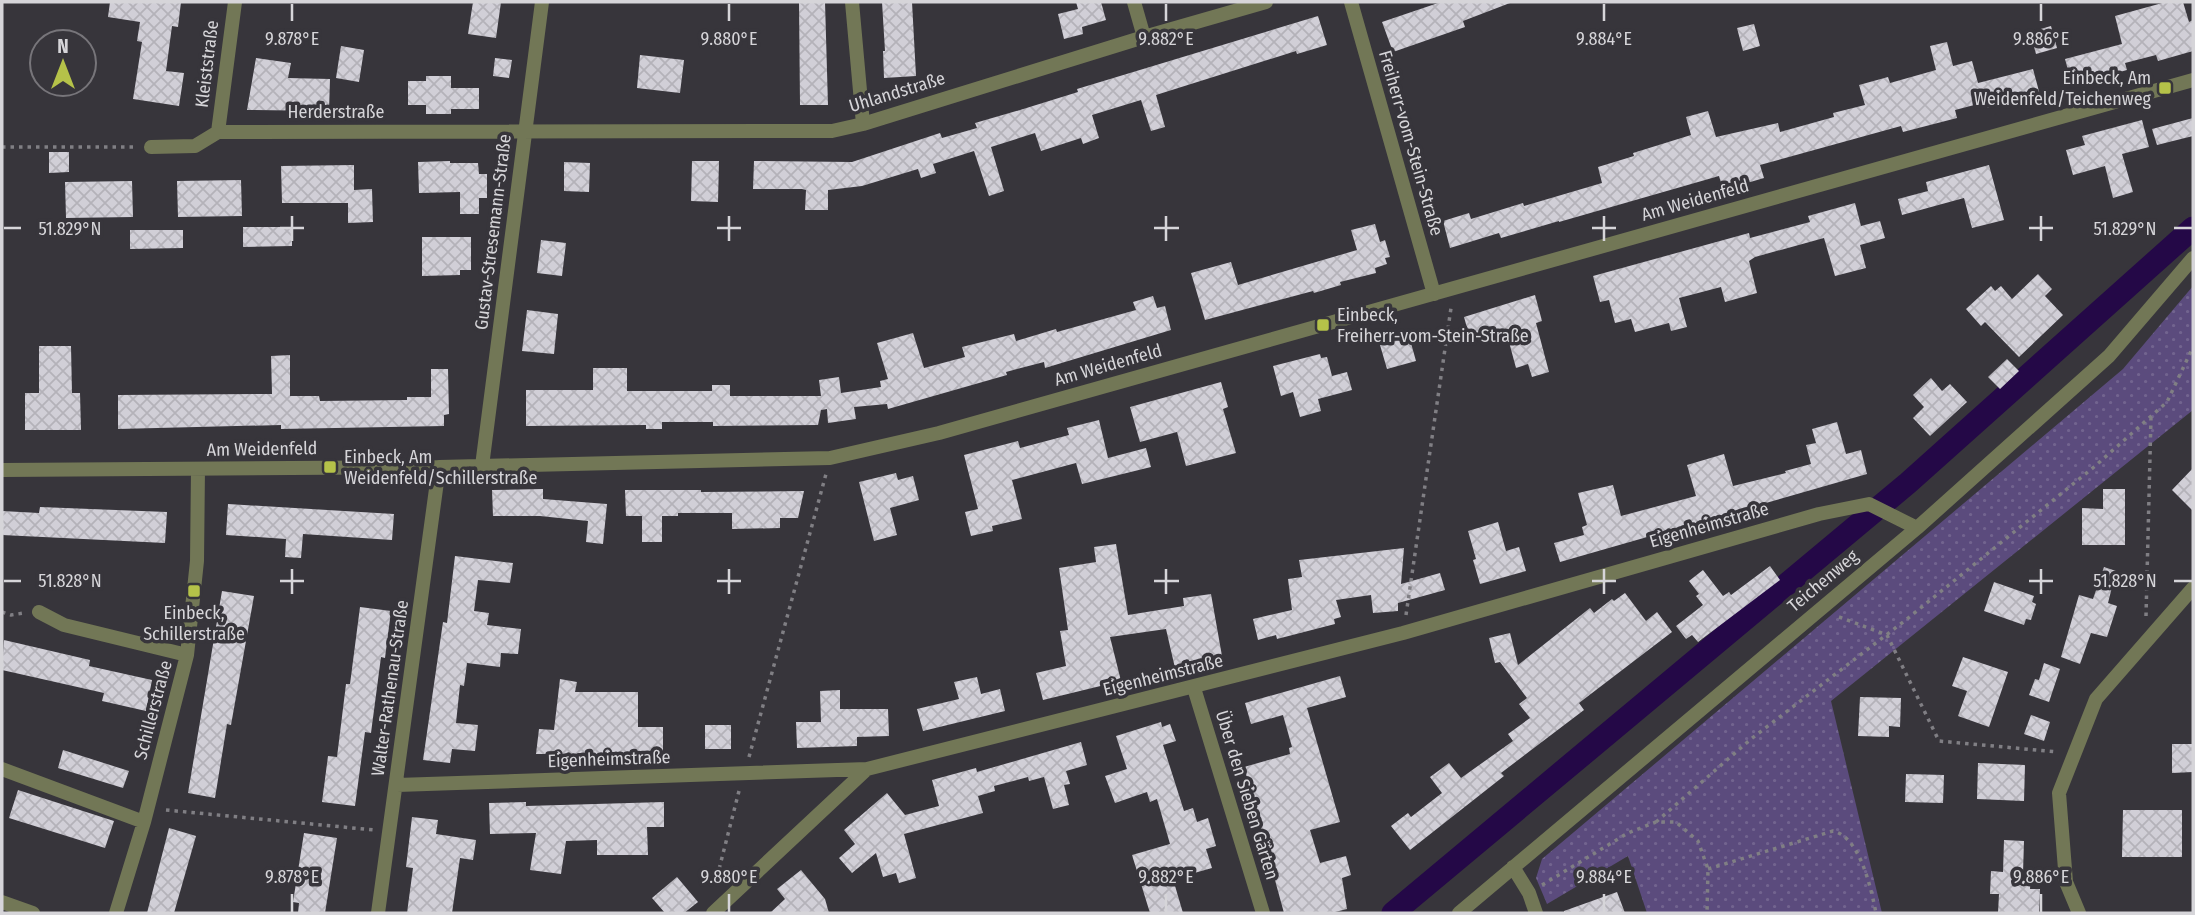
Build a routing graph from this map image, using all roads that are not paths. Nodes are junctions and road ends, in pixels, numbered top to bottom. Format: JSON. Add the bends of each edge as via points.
{"nodes":[{"id":1,"x":235,"y":2,"type":"edge"},
{"id":2,"x":542,"y":2,"type":"edge"},
{"id":3,"x":852,"y":2,"type":"edge"},
{"id":4,"x":1133,"y":2,"type":"edge"},
{"id":5,"x":1266,"y":2,"type":"edge"},
{"id":6,"x":1351,"y":2,"type":"edge"},
{"id":7,"x":1143,"y":37,"type":"junction"},
{"id":8,"x":2193,"y":80,"type":"edge"},
{"id":9,"x":863,"y":124,"type":"junction"},
{"id":10,"x":526,"y":131,"type":"junction"},
{"id":11,"x":218,"y":132,"type":"junction"},
{"id":12,"x":151,"y":147,"type":"road end"},
{"id":13,"x":2193,"y":258,"type":"edge"},
{"id":14,"x":1434,"y":295,"type":"junction"},
{"id":15,"x":482,"y":466,"type":"junction"},
{"id":16,"x":439,"y":467,"type":"junction"},
{"id":17,"x":198,"y":469,"type":"junction"},
{"id":18,"x":2,"y":470,"type":"edge"},
{"id":19,"x":1916,"y":527,"type":"junction"},
{"id":20,"x":2193,"y":588,"type":"edge"},
{"id":21,"x":39,"y":612,"type":"dead end"},
{"id":22,"x":187,"y":655,"type":"junction"},
{"id":23,"x":1194,"y":688,"type":"junction"},
{"id":24,"x":2,"y":769,"type":"edge"},
{"id":25,"x":867,"y":769,"type":"junction"},
{"id":26,"x":397,"y":785,"type":"junction"},
{"id":27,"x":146,"y":815,"type":"junction"},
{"id":28,"x":1513,"y":867,"type":"junction"},
{"id":29,"x":2,"y":902,"type":"edge"},
{"id":30,"x":33,"y":913,"type":"edge"},
{"id":31,"x":116,"y":913,"type":"edge"},
{"id":32,"x":379,"y":913,"type":"edge"},
{"id":33,"x":713,"y":913,"type":"edge"},
{"id":34,"x":1263,"y":913,"type":"edge"},
{"id":35,"x":1459,"y":913,"type":"edge"},
{"id":36,"x":1536,"y":913,"type":"edge"},
{"id":37,"x":2079,"y":913,"type":"edge"}],
"edges":[{"from":1,"to":11,"type":"street","name":"Kleiststraße"},
{"from":2,"to":10,"type":"street","name":"Gustav-Stresemann-Straße"},
{"from":3,"to":9,"type":"street"},
{"from":4,"to":7,"type":"street"},
{"from":5,"to":7,"type":"street","name":"Uhlandstraße"},
{"from":6,"to":14,"type":"street","name":"Freiherr-vom-Stein-Straße"},
{"from":7,"to":9,"type":"street","name":"Uhlandstraße"},
{"from":8,"to":14,"type":"street","name":"Am Weidenfeld"},
{"from":9,"to":10,"type":"street","name":"Uhlandstraße","via":[[832,131]]},
{"from":10,"to":11,"type":"street","name":"Herderstraße"},
{"from":10,"to":15,"type":"street","name":"Gustav-Stresemann-Straße"},
{"from":11,"to":12,"type":"street","name":"Herderstraße","via":[[195,146]]},
{"from":13,"to":19,"type":"street","name":"Teichenweg","via":[[2109,356]]},
{"from":14,"to":15,"type":"street","name":"Am Weidenfeld","via":[[939,433],[830,458]]},
{"from":15,"to":16,"type":"street","name":"Am Weidenfeld"},
{"from":16,"to":17,"type":"street","name":"Am Weidenfeld"},
{"from":16,"to":26,"type":"street","name":"Walter-Rathenau-Straße"},
{"from":17,"to":18,"type":"street","name":"Am Weidenfeld"},
{"from":17,"to":22,"type":"street","name":"Schillerstraße","via":[[197,561]]},
{"from":19,"to":23,"type":"street","name":"Eigenheimstraße","via":[[1869,504],[1819,514]]},
{"from":19,"to":28,"type":"street","name":"Teichenweg"},
{"from":20,"to":37,"type":"street","via":[[2096,699],[2059,793],[2066,882]]},
{"from":21,"to":22,"type":"street","via":[[64,625]]},
{"from":22,"to":27,"type":"street","name":"Schillerstraße"},
{"from":23,"to":25,"type":"street","name":"Eigenheimstraße"},
{"from":23,"to":34,"type":"street","name":"Über den Sieben Gärten"},
{"from":24,"to":27,"type":"street"},
{"from":25,"to":26,"type":"street","name":"Eigenheimstraße"},
{"from":25,"to":33,"type":"street"},
{"from":26,"to":32,"type":"street","name":"Walter-Rathenau-Straße"},
{"from":27,"to":31,"type":"street","name":"Schillerstraße"},
{"from":28,"to":35,"type":"street","name":"Teichenweg"},
{"from":28,"to":36,"type":"street","via":[[1530,892]]},
{"from":29,"to":30,"type":"street"}]}
